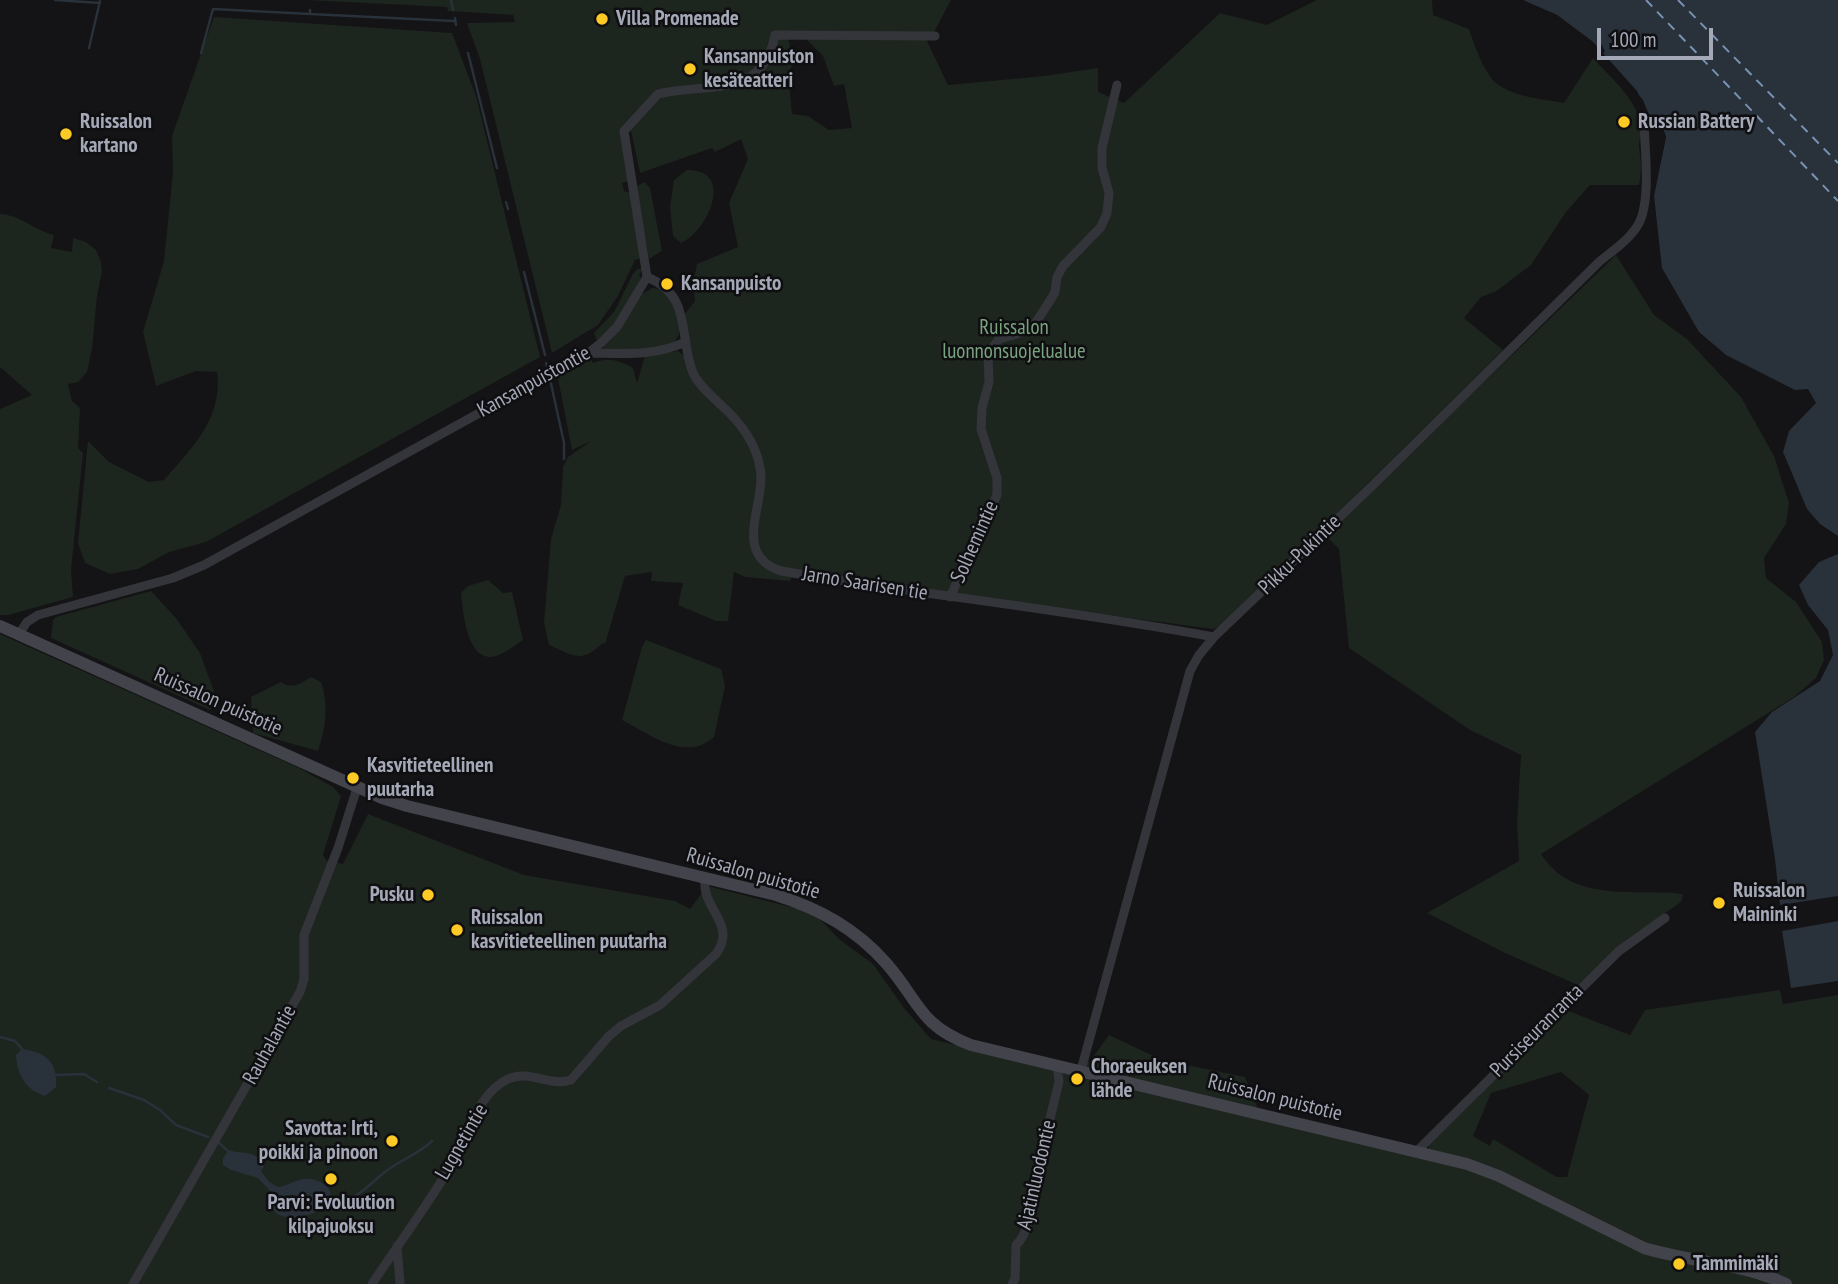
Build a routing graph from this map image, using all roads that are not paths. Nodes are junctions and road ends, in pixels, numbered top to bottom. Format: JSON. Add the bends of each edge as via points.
{"nodes":[{"id":1,"x":935,"y":36,"type":"dead end"},
{"id":2,"x":1117,"y":85,"type":"dead end"},
{"id":3,"x":1644,"y":125,"type":"dead end"},
{"id":4,"x":647,"y":277,"type":"junction"},
{"id":5,"x":685,"y":342,"type":"junction"},
{"id":6,"x":588,"y":353,"type":"junction"},
{"id":7,"x":950,"y":597,"type":"junction"},
{"id":8,"x":0,"y":626,"type":"edge"},
{"id":9,"x":19,"y":634,"type":"junction"},
{"id":10,"x":1214,"y":638,"type":"junction"},
{"id":11,"x":357,"y":788,"type":"junction"},
{"id":12,"x":705,"y":879,"type":"junction"},
{"id":13,"x":1665,"y":918,"type":"dead end"},
{"id":14,"x":1057,"y":1065,"type":"junction"},
{"id":15,"x":1081,"y":1070,"type":"junction"},
{"id":16,"x":1416,"y":1152,"type":"junction"},
{"id":17,"x":397,"y":1246,"type":"junction"},
{"id":18,"x":133,"y":1284,"type":"edge"},
{"id":19,"x":372,"y":1284,"type":"edge"},
{"id":20,"x":400,"y":1284,"type":"edge"},
{"id":21,"x":1012,"y":1284,"type":"edge"},
{"id":22,"x":1786,"y":1284,"type":"edge"}],
"edges":[{"from":1,"to":4,"type":"street","via":[[775,35],[771,56],[754,75],[704,90],[658,94],[624,131]]},
{"from":2,"to":7,"type":"street","name":"Solhemintie","via":[[1102,149],[1109,193],[1101,227],[1063,267],[1051,299],[1031,330],[999,339],[988,354],[989,382],[980,414],[997,495]]},
{"from":3,"to":10,"type":"street","name":"Pikku-Pukintie","via":[[1644,198],[1636,229]]},
{"from":4,"to":5,"type":"street","name":"Jarno Saarisen tie","via":[[674,298],[683,316]]},
{"from":4,"to":6,"type":"street","name":"Kansanpuistontie","via":[[617,327]]},
{"from":5,"to":6,"type":"street","via":[[649,353]]},
{"from":5,"to":7,"type":"street","name":"Jarno Saarisen tie","via":[[699,383],[733,416],[755,451],[762,488],[752,538],[769,567]]},
{"from":6,"to":9,"type":"street","name":"Kansanpuistontie","via":[[204,565],[173,578],[38,615]]},
{"from":7,"to":10,"type":"street","name":"Jarno Saarisen tie"},
{"from":8,"to":9,"type":"street","name":"Ruissalon puistotie"},
{"from":9,"to":11,"type":"street","name":"Ruissalon puistotie"},
{"from":10,"to":15,"type":"street","name":"Pikku-Pukintie","via":[[1190,671]]},
{"from":11,"to":12,"type":"street","name":"Ruissalon puistotie","via":[[407,806]]},
{"from":11,"to":18,"type":"street","name":"Rauhalantie","via":[[304,935],[304,979],[299,992]]},
{"from":12,"to":14,"type":"street","name":"Ruissalon puistotie","via":[[815,908],[874,951],[937,1028],[971,1045]]},
{"from":12,"to":17,"type":"street","name":"Lugnetintie","via":[[706,898],[724,930],[716,954],[660,1005],[609,1036],[571,1080],[527,1076],[499,1085],[478,1111],[455,1158]]},
{"from":13,"to":16,"type":"street","name":"Pursiseuranranta","via":[[1619,951]]},
{"from":14,"to":15,"type":"street","name":"Ruissalon puistotie"},
{"from":14,"to":21,"type":"street","name":"Ajatinluodontie","via":[[1059,1082],[1031,1209],[1016,1245]]},
{"from":15,"to":16,"type":"street","name":"Ruissalon puistotie"},
{"from":16,"to":22,"type":"street","name":"Ruissalon puistotie","via":[[1499,1176],[1644,1248]]},
{"from":17,"to":19,"type":"street","name":"Lugnetintie"},
{"from":17,"to":20,"type":"street"}]}
